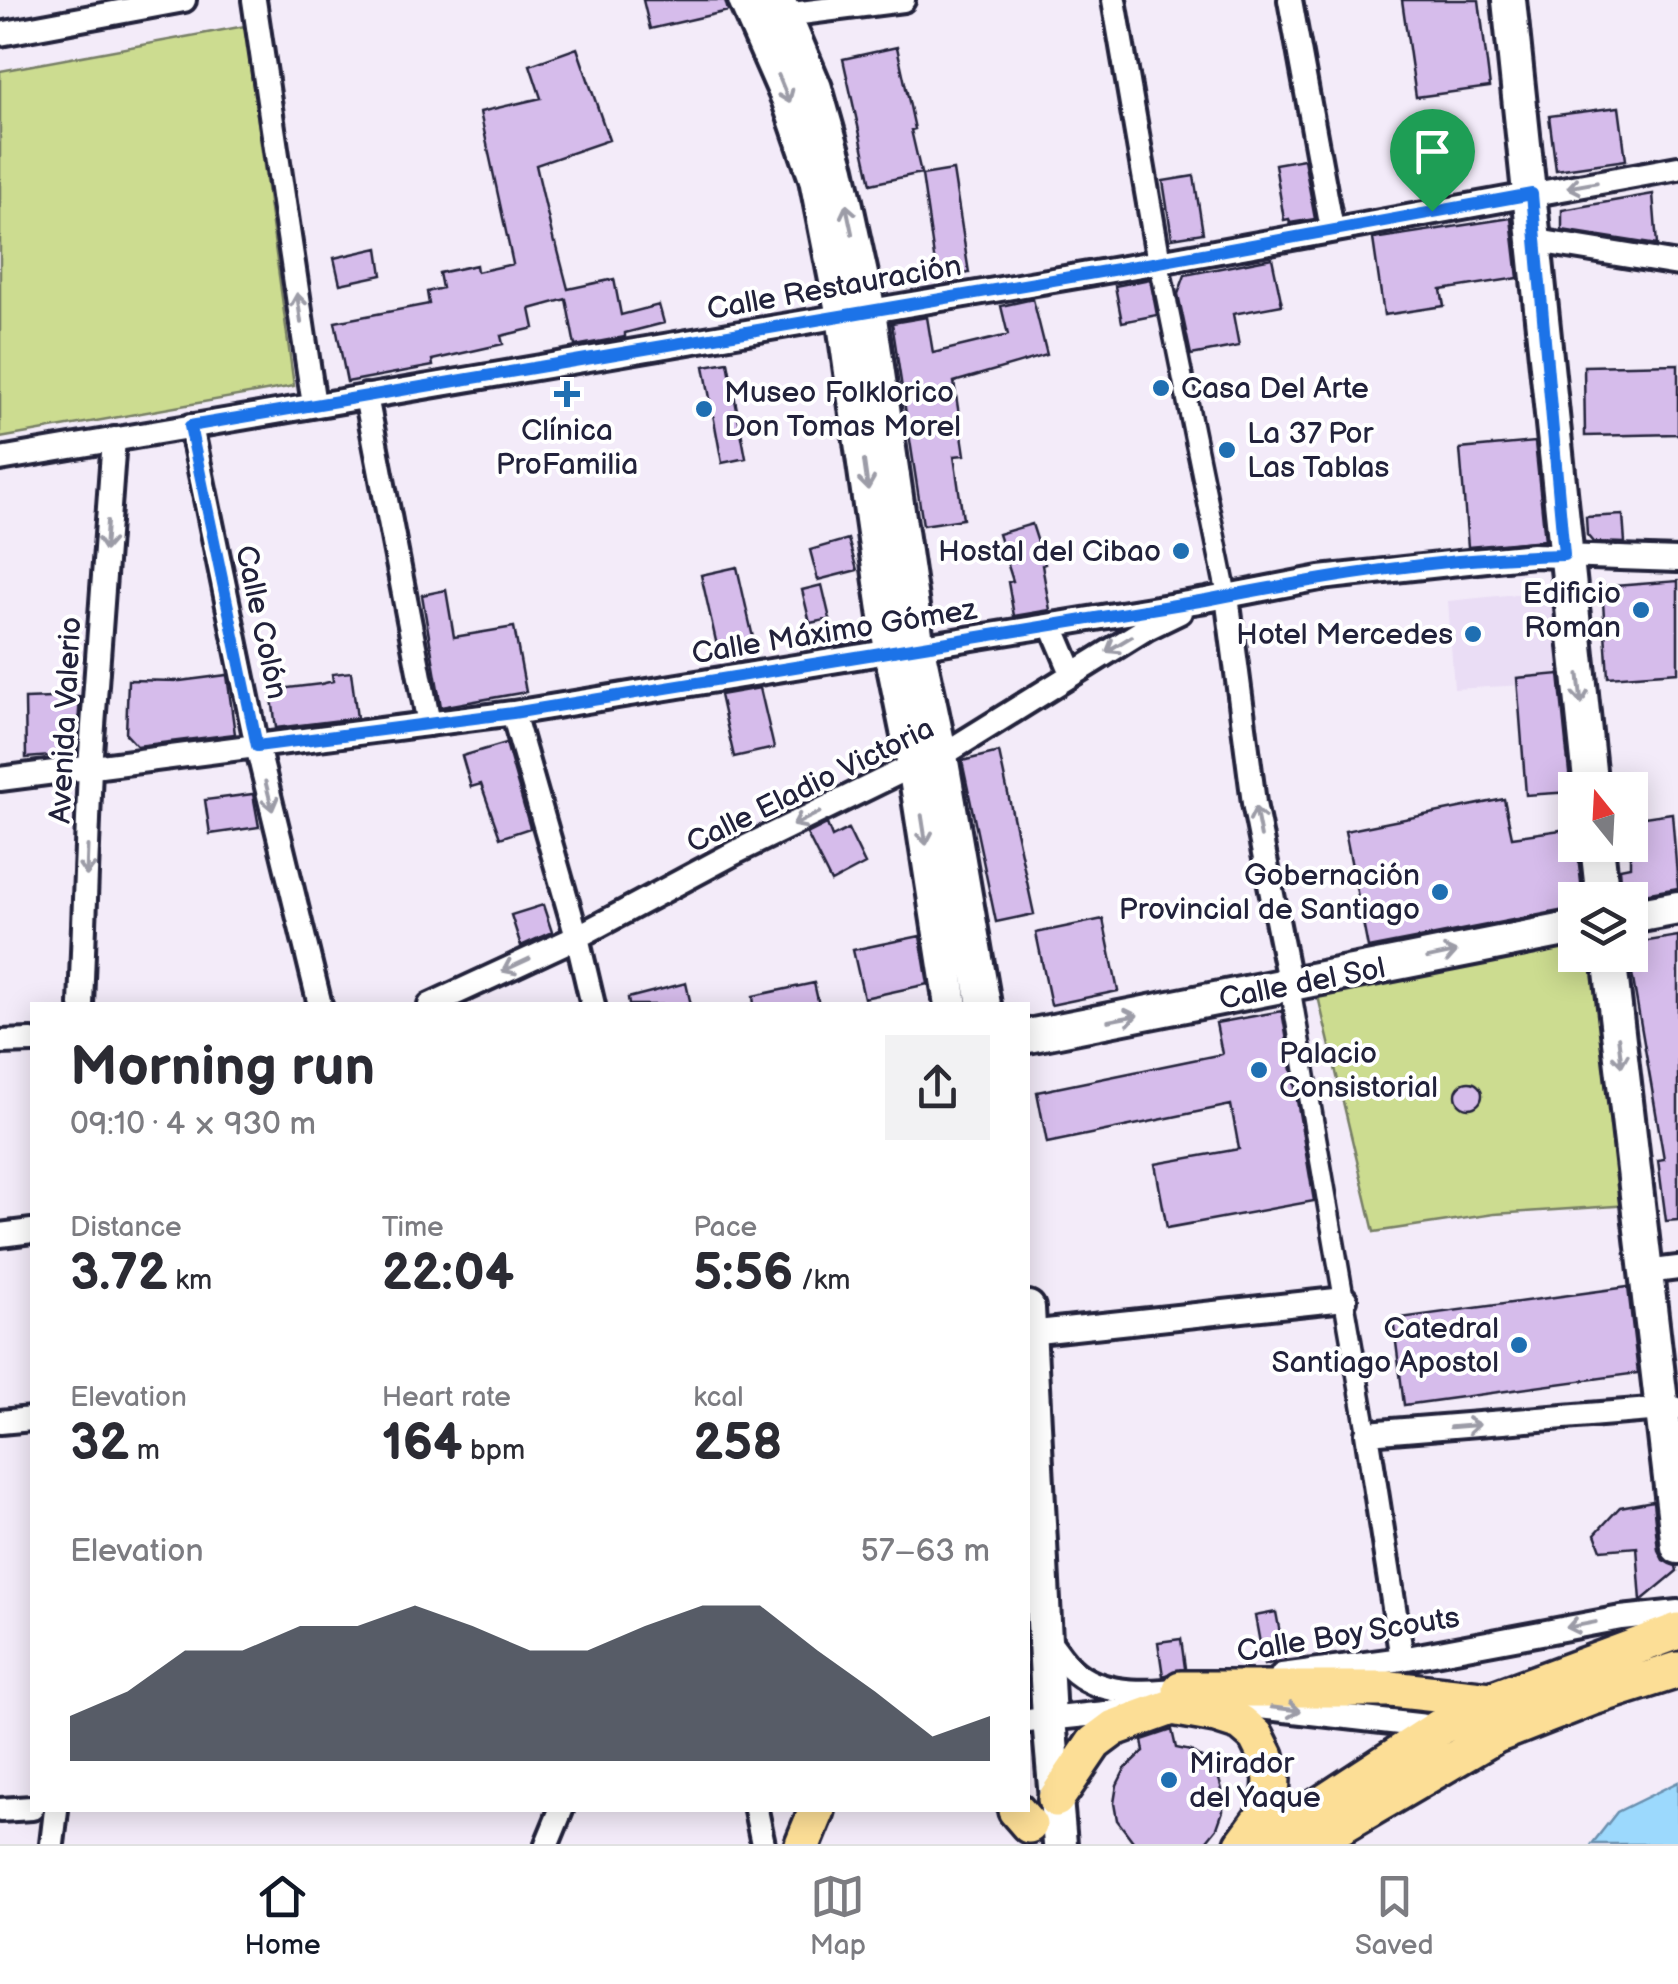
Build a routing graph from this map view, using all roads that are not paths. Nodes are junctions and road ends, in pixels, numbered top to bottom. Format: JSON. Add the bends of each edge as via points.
{"nodes":[{"id":1,"x":184,"y":0,"type":"edge"},
{"id":2,"x":254,"y":0,"type":"edge"},
{"id":3,"x":904,"y":0,"type":"edge"},
{"id":4,"x":1114,"y":0,"type":"edge"},
{"id":5,"x":1290,"y":0,"type":"edge"},
{"id":6,"x":1510,"y":0,"type":"edge"},
{"id":7,"x":116,"y":7,"type":"edge"},
{"id":8,"x":767,"y":11,"type":"edge"},
{"id":9,"x":0,"y":34,"type":"edge"},
{"id":10,"x":1678,"y":168,"type":"edge"},
{"id":11,"x":1532,"y":194,"type":"junction"},
{"id":12,"x":1332,"y":229,"type":"junction"},
{"id":13,"x":1536,"y":241,"type":"junction"},
{"id":14,"x":1159,"y":262,"type":"junction"},
{"id":15,"x":1678,"y":264,"type":"edge"},
{"id":16,"x":856,"y":314,"type":"junction"},
{"id":17,"x":366,"y":396,"type":"junction"},
{"id":18,"x":314,"y":404,"type":"junction"},
{"id":19,"x":190,"y":426,"type":"junction"},
{"id":20,"x":114,"y":439,"type":"junction"},
{"id":21,"x":0,"y":459,"type":"edge"},
{"id":22,"x":1564,"y":555,"type":"junction"},
{"id":23,"x":1678,"y":560,"type":"edge"},
{"id":24,"x":1216,"y":598,"type":"junction"},
{"id":25,"x":1052,"y":626,"type":"junction"},
{"id":26,"x":905,"y":650,"type":"junction"},
{"id":27,"x":1072,"y":673,"type":"junction"},
{"id":28,"x":513,"y":713,"type":"junction"},
{"id":29,"x":429,"y":724,"type":"junction"},
{"id":30,"x":257,"y":746,"type":"junction"},
{"id":31,"x":927,"y":760,"type":"junction"},
{"id":32,"x":90,"y":767,"type":"junction"},
{"id":33,"x":1589,"y":772,"type":"edge"},
{"id":34,"x":0,"y":779,"type":"edge"},
{"id":35,"x":1678,"y":908,"type":"edge"},
{"id":36,"x":1648,"y":914,"type":"edge"},
{"id":37,"x":1558,"y":931,"type":"edge"},
{"id":38,"x":577,"y":937,"type":"junction"},
{"id":39,"x":1612,"y":972,"type":"edge"},
{"id":40,"x":1290,"y":986,"type":"junction"},
{"id":41,"x":81,"y":1002,"type":"edge"},
{"id":42,"x":319,"y":1002,"type":"edge"},
{"id":43,"x":436,"y":1002,"type":"edge"},
{"id":44,"x":592,"y":1002,"type":"edge"},
{"id":45,"x":951,"y":1002,"type":"edge"},
{"id":46,"x":983,"y":1002,"type":"edge"},
{"id":47,"x":1030,"y":1036,"type":"edge"},
{"id":48,"x":30,"y":1041,"type":"edge"},
{"id":49,"x":0,"y":1042,"type":"edge"},
{"id":50,"x":30,"y":1230,"type":"edge"},
{"id":51,"x":0,"y":1234,"type":"edge"},
{"id":52,"x":1662,"y":1270,"type":"edge"},
{"id":53,"x":1345,"y":1299,"type":"junction"},
{"id":54,"x":1030,"y":1324,"type":"edge"},
{"id":55,"x":1030,"y":1342,"type":"edge"},
{"id":56,"x":1669,"y":1409,"type":"edge"},
{"id":57,"x":30,"y":1419,"type":"edge"},
{"id":58,"x":0,"y":1422,"type":"edge"},
{"id":59,"x":1367,"y":1433,"type":"junction"},
{"id":60,"x":1678,"y":1546,"type":"edge"},
{"id":61,"x":1678,"y":1612,"type":"edge"},
{"id":62,"x":1678,"y":1631,"type":"edge"},
{"id":63,"x":1046,"y":1637,"type":"junction"},
{"id":64,"x":1402,"y":1659,"type":"junction"},
{"id":65,"x":1678,"y":1670,"type":"edge"},
{"id":66,"x":1176,"y":1698,"type":"junction"},
{"id":67,"x":1492,"y":1700,"type":"junction"},
{"id":68,"x":1038,"y":1720,"type":"edge"},
{"id":69,"x":1440,"y":1727,"type":"junction"},
{"id":70,"x":1496,"y":1736,"type":"junction"},
{"id":71,"x":30,"y":1808,"type":"edge"},
{"id":72,"x":0,"y":1810,"type":"edge"},
{"id":73,"x":56,"y":1812,"type":"edge"},
{"id":74,"x":560,"y":1812,"type":"edge"},
{"id":75,"x":756,"y":1812,"type":"edge"},
{"id":76,"x":817,"y":1812,"type":"edge"},
{"id":77,"x":1032,"y":1818,"type":"edge"},
{"id":78,"x":52,"y":1844,"type":"edge"},
{"id":79,"x":547,"y":1844,"type":"edge"},
{"id":80,"x":762,"y":1844,"type":"edge"},
{"id":81,"x":803,"y":1844,"type":"edge"},
{"id":82,"x":1060,"y":1844,"type":"edge"},
{"id":83,"x":1243,"y":1844,"type":"edge"},
{"id":84,"x":1260,"y":1844,"type":"edge"},
{"id":85,"x":1310,"y":1844,"type":"edge"}],
"edges":[{"from":1,"to":7,"type":"street"},
{"from":18,"to":2,"type":"street","one_way":true},
{"from":3,"to":8,"type":"street"},
{"from":4,"to":14,"type":"street"},
{"from":5,"to":12,"type":"street"},
{"from":6,"to":11,"type":"main road"},
{"from":7,"to":9,"type":"street"},
{"from":8,"to":16,"type":"main road"},
{"from":10,"to":11,"type":"street","name":"Calle Restauración","one_way":true},
{"from":11,"to":12,"type":"street","name":"Calle Restauración"},
{"from":11,"to":13,"type":"main road"},
{"from":12,"to":14,"type":"street","name":"Calle Restauración"},
{"from":13,"to":15,"type":"street"},
{"from":13,"to":22,"type":"main road"},
{"from":14,"to":16,"type":"street","name":"Calle Restauración"},
{"from":14,"to":24,"type":"street"},
{"from":16,"to":17,"type":"street","name":"Calle Restauración"},
{"from":16,"to":26,"type":"main road"},
{"from":17,"to":18,"type":"street","name":"Calle Restauración"},
{"from":17,"to":29,"type":"street"},
{"from":18,"to":19,"type":"street","name":"Calle Restauración"},
{"from":19,"to":20,"type":"street","name":"Calle Restauración"},
{"from":19,"to":30,"type":"street","name":"Calle Colón"},
{"from":20,"to":21,"type":"street","name":"Calle Restauración"},
{"from":20,"to":32,"type":"street","name":"Avenida Valerio","one_way":true},
{"from":22,"to":23,"type":"street","name":"Calle Máximo Gómez"},
{"from":22,"to":24,"type":"street","name":"Calle Máximo Gómez","via":[[1420,565]]},
{"from":22,"to":33,"type":"main road","one_way":true},
{"from":24,"to":25,"type":"street","name":"Calle Máximo Gómez"},
{"from":24,"to":27,"type":"street","name":"Calle Eladio Victoria","one_way":true,"via":[[1147,628]]},
{"from":40,"to":24,"type":"street","one_way":true},
{"from":25,"to":26,"type":"street","name":"Calle Máximo Gómez"},
{"from":25,"to":27,"type":"street"},
{"from":26,"to":28,"type":"street","name":"Calle Máximo Gómez"},
{"from":26,"to":31,"type":"main road"},
{"from":27,"to":31,"type":"street","name":"Calle Eladio Victoria"},
{"from":28,"to":29,"type":"street","name":"Calle Máximo Gómez"},
{"from":28,"to":38,"type":"street"},
{"from":29,"to":30,"type":"street","name":"Calle Máximo Gómez"},
{"from":30,"to":32,"type":"street","name":"Calle Máximo Gómez"},
{"from":30,"to":42,"type":"street","name":"Calle Colón","one_way":true},
{"from":31,"to":38,"type":"street","name":"Calle Eladio Victoria","one_way":true},
{"from":31,"to":45,"type":"main road","one_way":true},
{"from":31,"to":46,"type":"main road"},
{"from":32,"to":34,"type":"street","name":"Calle Máximo Gómez"},
{"from":32,"to":41,"type":"street","name":"Avenida Valerio","one_way":true},
{"from":35,"to":36,"type":"main road"},
{"from":40,"to":37,"type":"main road","name":"Calle del Sol","one_way":true},
{"from":38,"to":43,"type":"street","name":"Calle Eladio Victoria","one_way":true},
{"from":38,"to":44,"type":"street"},
{"from":39,"to":52,"type":"main road","one_way":true},
{"from":47,"to":40,"type":"main road","name":"Calle del Sol","one_way":true},
{"from":40,"to":53,"type":"street"},
{"from":48,"to":49,"type":"street"},
{"from":50,"to":51,"type":"street"},
{"from":52,"to":56,"type":"main road"},
{"from":53,"to":54,"type":"street"},
{"from":53,"to":59,"type":"street"},
{"from":55,"to":63,"type":"main road"},
{"from":59,"to":56,"type":"street","one_way":true},
{"from":56,"to":60,"type":"main road"},
{"from":57,"to":58,"type":"street"},
{"from":59,"to":64,"type":"street"},
{"from":61,"to":64,"type":"street","name":"Calle Boy Scouts","one_way":true},
{"from":62,"to":67,"type":"main road"},
{"from":63,"to":66,"type":"street","name":"Calle Boy Scouts","via":[[1076,1673],[1104,1688]]},
{"from":63,"to":68,"type":"main road"},
{"from":64,"to":66,"type":"street","name":"Calle Boy Scouts"},
{"from":65,"to":70,"type":"main road"},
{"from":66,"to":67,"type":"main road","via":[[1392,1689]]},
{"from":66,"to":68,"type":"street","name":"Calle Boy Scouts"},
{"from":66,"to":69,"type":"street","name":"Calle Boy Scouts","one_way":true},
{"from":66,"to":77,"type":"main road","via":[[1094,1743]]},
{"from":66,"to":83,"type":"main road","via":[[1242,1723],[1261,1746],[1271,1798]]},
{"from":67,"to":69,"type":"main road"},
{"from":68,"to":77,"type":"main road"},
{"from":69,"to":70,"type":"street","name":"Calle Boy Scouts"},
{"from":69,"to":84,"type":"main road"},
{"from":70,"to":85,"type":"main road"},
{"from":71,"to":72,"type":"street"},
{"from":73,"to":78,"type":"street"},
{"from":74,"to":79,"type":"street"},
{"from":75,"to":80,"type":"street"},
{"from":76,"to":81,"type":"main road"},
{"from":77,"to":82,"type":"main road"}]}
